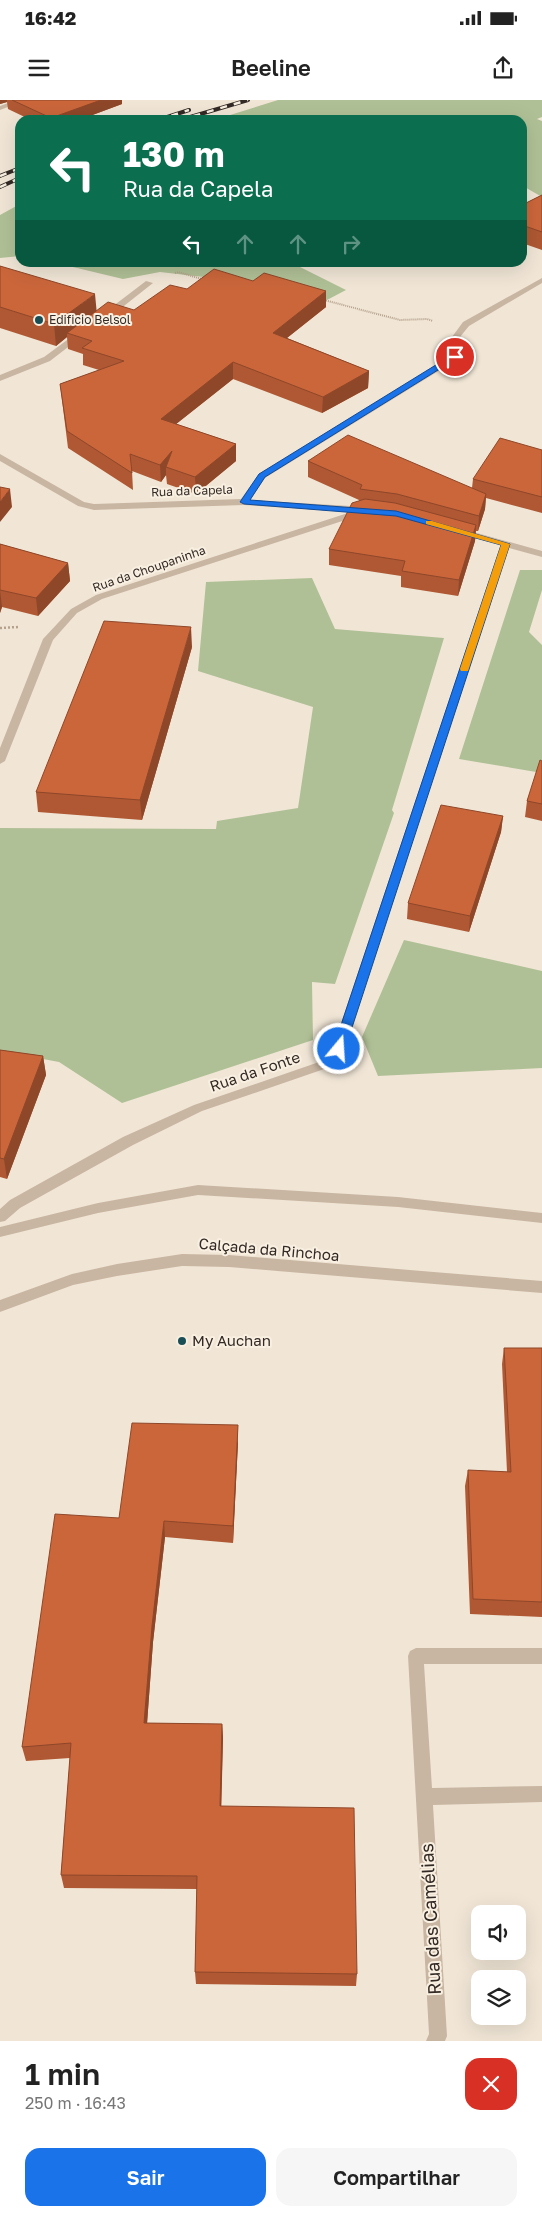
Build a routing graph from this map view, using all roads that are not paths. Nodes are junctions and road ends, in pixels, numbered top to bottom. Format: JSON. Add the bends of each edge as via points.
{"nodes":[{"id":1,"x":23,"y":100,"type":"edge"},
{"id":2,"x":0,"y":108,"type":"edge"},
{"id":3,"x":542,"y":280,"type":"edge"},
{"id":4,"x":149,"y":283,"type":"road end"},
{"id":5,"x":102,"y":318,"type":"edge"},
{"id":6,"x":86,"y":330,"type":"edge"},
{"id":7,"x":0,"y":378,"type":"edge"},
{"id":8,"x":0,"y":458,"type":"edge"},
{"id":9,"x":244,"y":502,"type":"junction"},
{"id":10,"x":372,"y":510,"type":"joint"},
{"id":11,"x":451,"y":529,"type":"edge"},
{"id":12,"x":506,"y":544,"type":"junction"},
{"id":13,"x":542,"y":554,"type":"edge"},
{"id":14,"x":0,"y":761,"type":"edge"},
{"id":15,"x":0,"y":1217,"type":"edge"},
{"id":16,"x":542,"y":1218,"type":"edge"},
{"id":17,"x":0,"y":1232,"type":"edge"},
{"id":18,"x":542,"y":1288,"type":"edge"},
{"id":19,"x":0,"y":1306,"type":"edge"},
{"id":20,"x":542,"y":1656,"type":"edge"},
{"id":21,"x":542,"y":1794,"type":"edge"},
{"id":22,"x":424,"y":1797,"type":"junction"},
{"id":23,"x":435,"y":2041,"type":"edge"}],
"edges":[{"from":1,"to":2,"type":"street"},
{"from":3,"to":9,"type":"street","via":[[466,324],[456,337],[455,357],[262,476]]},
{"from":4,"to":5,"type":"street"},
{"from":6,"to":7,"type":"street","via":[[47,360]]},
{"from":8,"to":9,"type":"street","name":"Rua da Capela","via":[[82,504],[94,507]]},
{"from":9,"to":10,"type":"street","name":"Rua da Capela"},
{"from":10,"to":14,"type":"street","name":"Rua da Choupaninha","via":[[99,597],[74,611],[48,639]]},
{"from":11,"to":12,"type":"street"},
{"from":12,"to":13,"type":"street"},
{"from":12,"to":15,"type":"street","name":"Rua da Fonte","via":[[339,1049],[326,1064],[198,1108],[128,1141],[15,1204]]},
{"from":16,"to":17,"type":"street","via":[[398,1202],[198,1190],[98,1208]]},
{"from":18,"to":19,"type":"street","name":"Calçada da Rinchoa","via":[[229,1261],[182,1260],[72,1280]]},
{"from":20,"to":22,"type":"street","name":"Rua das Camélias","via":[[416,1656]]},
{"from":21,"to":22,"type":"street"},
{"from":22,"to":23,"type":"street","name":"Rua das Camélias","via":[[438,2036]]}]}
